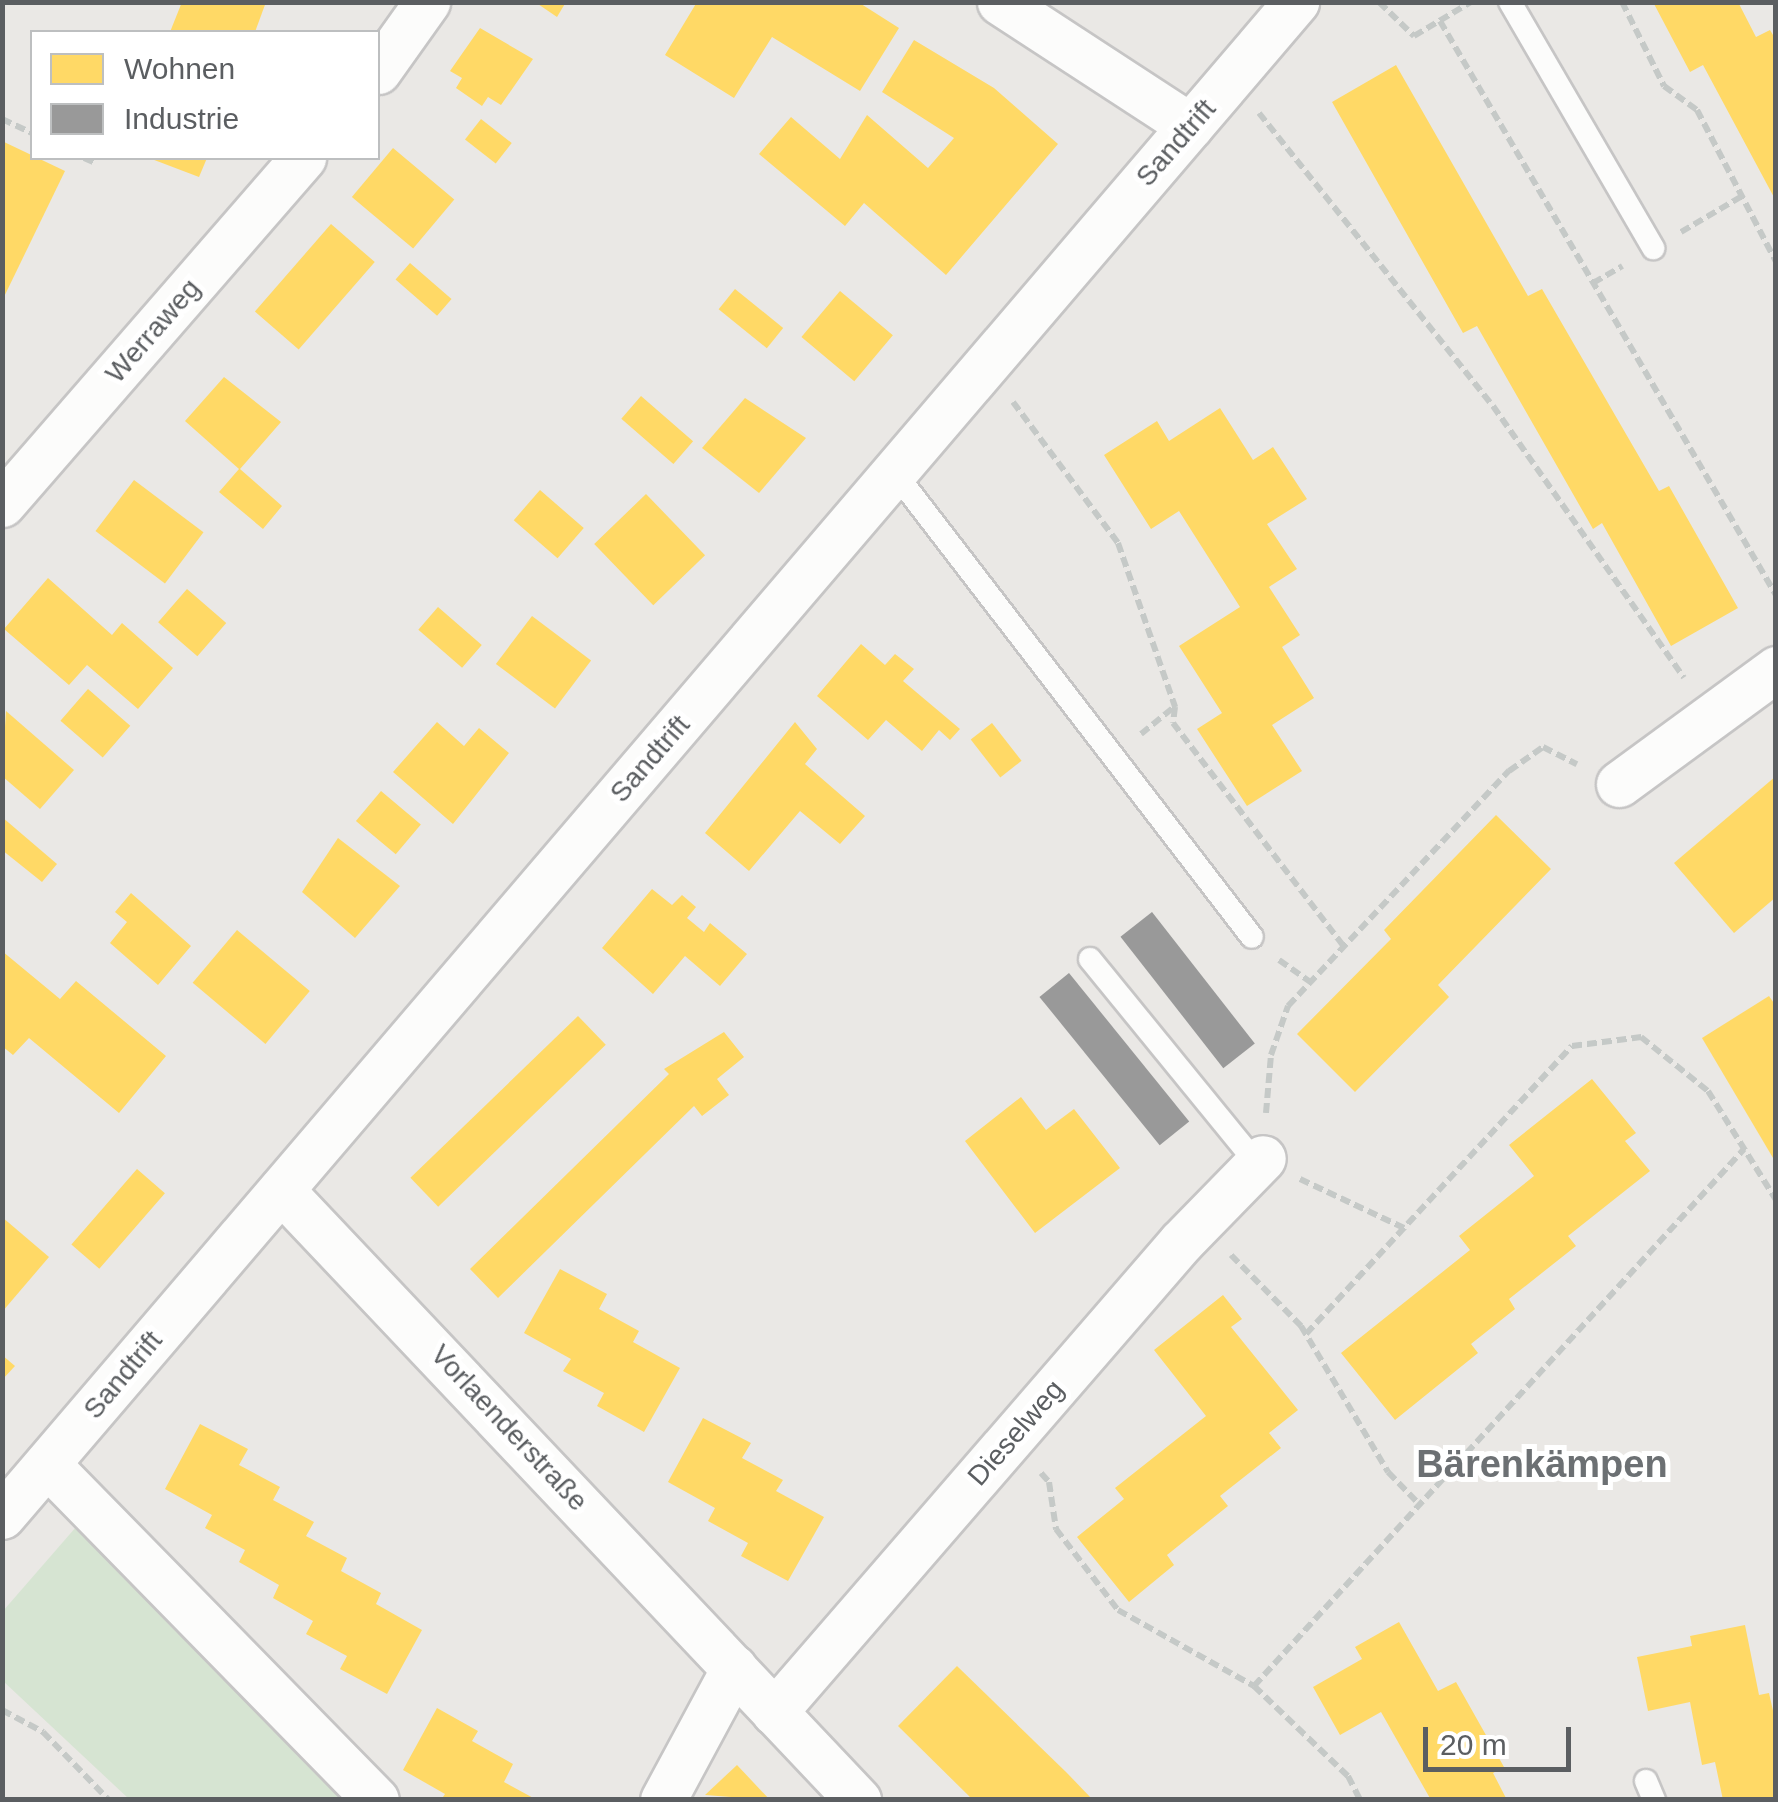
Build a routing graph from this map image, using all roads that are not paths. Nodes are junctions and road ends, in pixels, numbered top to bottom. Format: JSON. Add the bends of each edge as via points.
{"nodes":[{"id":1,"x":426,"y":2,"type":"edge"},
{"id":2,"x":1000,"y":2,"type":"edge"},
{"id":3,"x":1296,"y":2,"type":"edge"},
{"id":4,"x":1510,"y":2,"type":"edge"},
{"id":5,"x":380,"y":68,"type":"edge"},
{"id":6,"x":1190,"y":126,"type":"junction"},
{"id":7,"x":300,"y":160,"type":"edge"},
{"id":8,"x":1653,"y":248,"type":"dead end"},
{"id":9,"x":895,"y":472,"type":"junction"},
{"id":10,"x":2,"y":504,"type":"edge"},
{"id":11,"x":1776,"y":670,"type":"edge"},
{"id":12,"x":1619,"y":784,"type":"road end"},
{"id":13,"x":1252,"y":937,"type":"dead end"},
{"id":14,"x":1090,"y":959,"type":"dead end"},
{"id":15,"x":1260,"y":1161,"type":"joint"},
{"id":16,"x":281,"y":1190,"type":"junction"},
{"id":17,"x":47,"y":1464,"type":"junction"},
{"id":18,"x":2,"y":1516,"type":"edge"},
{"id":19,"x":734,"y":1668,"type":"junction"},
{"id":20,"x":774,"y":1712,"type":"junction"},
{"id":21,"x":376,"y":1800,"type":"edge"},
{"id":22,"x":663,"y":1800,"type":"edge"},
{"id":23,"x":858,"y":1800,"type":"edge"}],
"edges":[{"from":1,"to":5,"type":"street"},
{"from":2,"to":6,"type":"street"},
{"from":3,"to":6,"type":"street","name":"Sandtrift"},
{"from":4,"to":8,"type":"lane"},
{"from":6,"to":9,"type":"street","name":"Sandtrift"},
{"from":7,"to":10,"type":"street","name":"Werraweg"},
{"from":9,"to":13,"type":"lane"},
{"from":9,"to":16,"type":"street","name":"Sandtrift"},
{"from":11,"to":12,"type":"street"},
{"from":14,"to":15,"type":"lane"},
{"from":15,"to":20,"type":"street","name":"Dieselweg"},
{"from":16,"to":17,"type":"street","name":"Sandtrift"},
{"from":16,"to":19,"type":"street","name":"Vorlaenderstraße"},
{"from":17,"to":18,"type":"street","name":"Sandtrift"},
{"from":17,"to":21,"type":"street"},
{"from":19,"to":20,"type":"street","name":"Vorlaenderstraße"},
{"from":19,"to":22,"type":"street"},
{"from":20,"to":23,"type":"street","name":"Vorlaenderstraße"}]}
